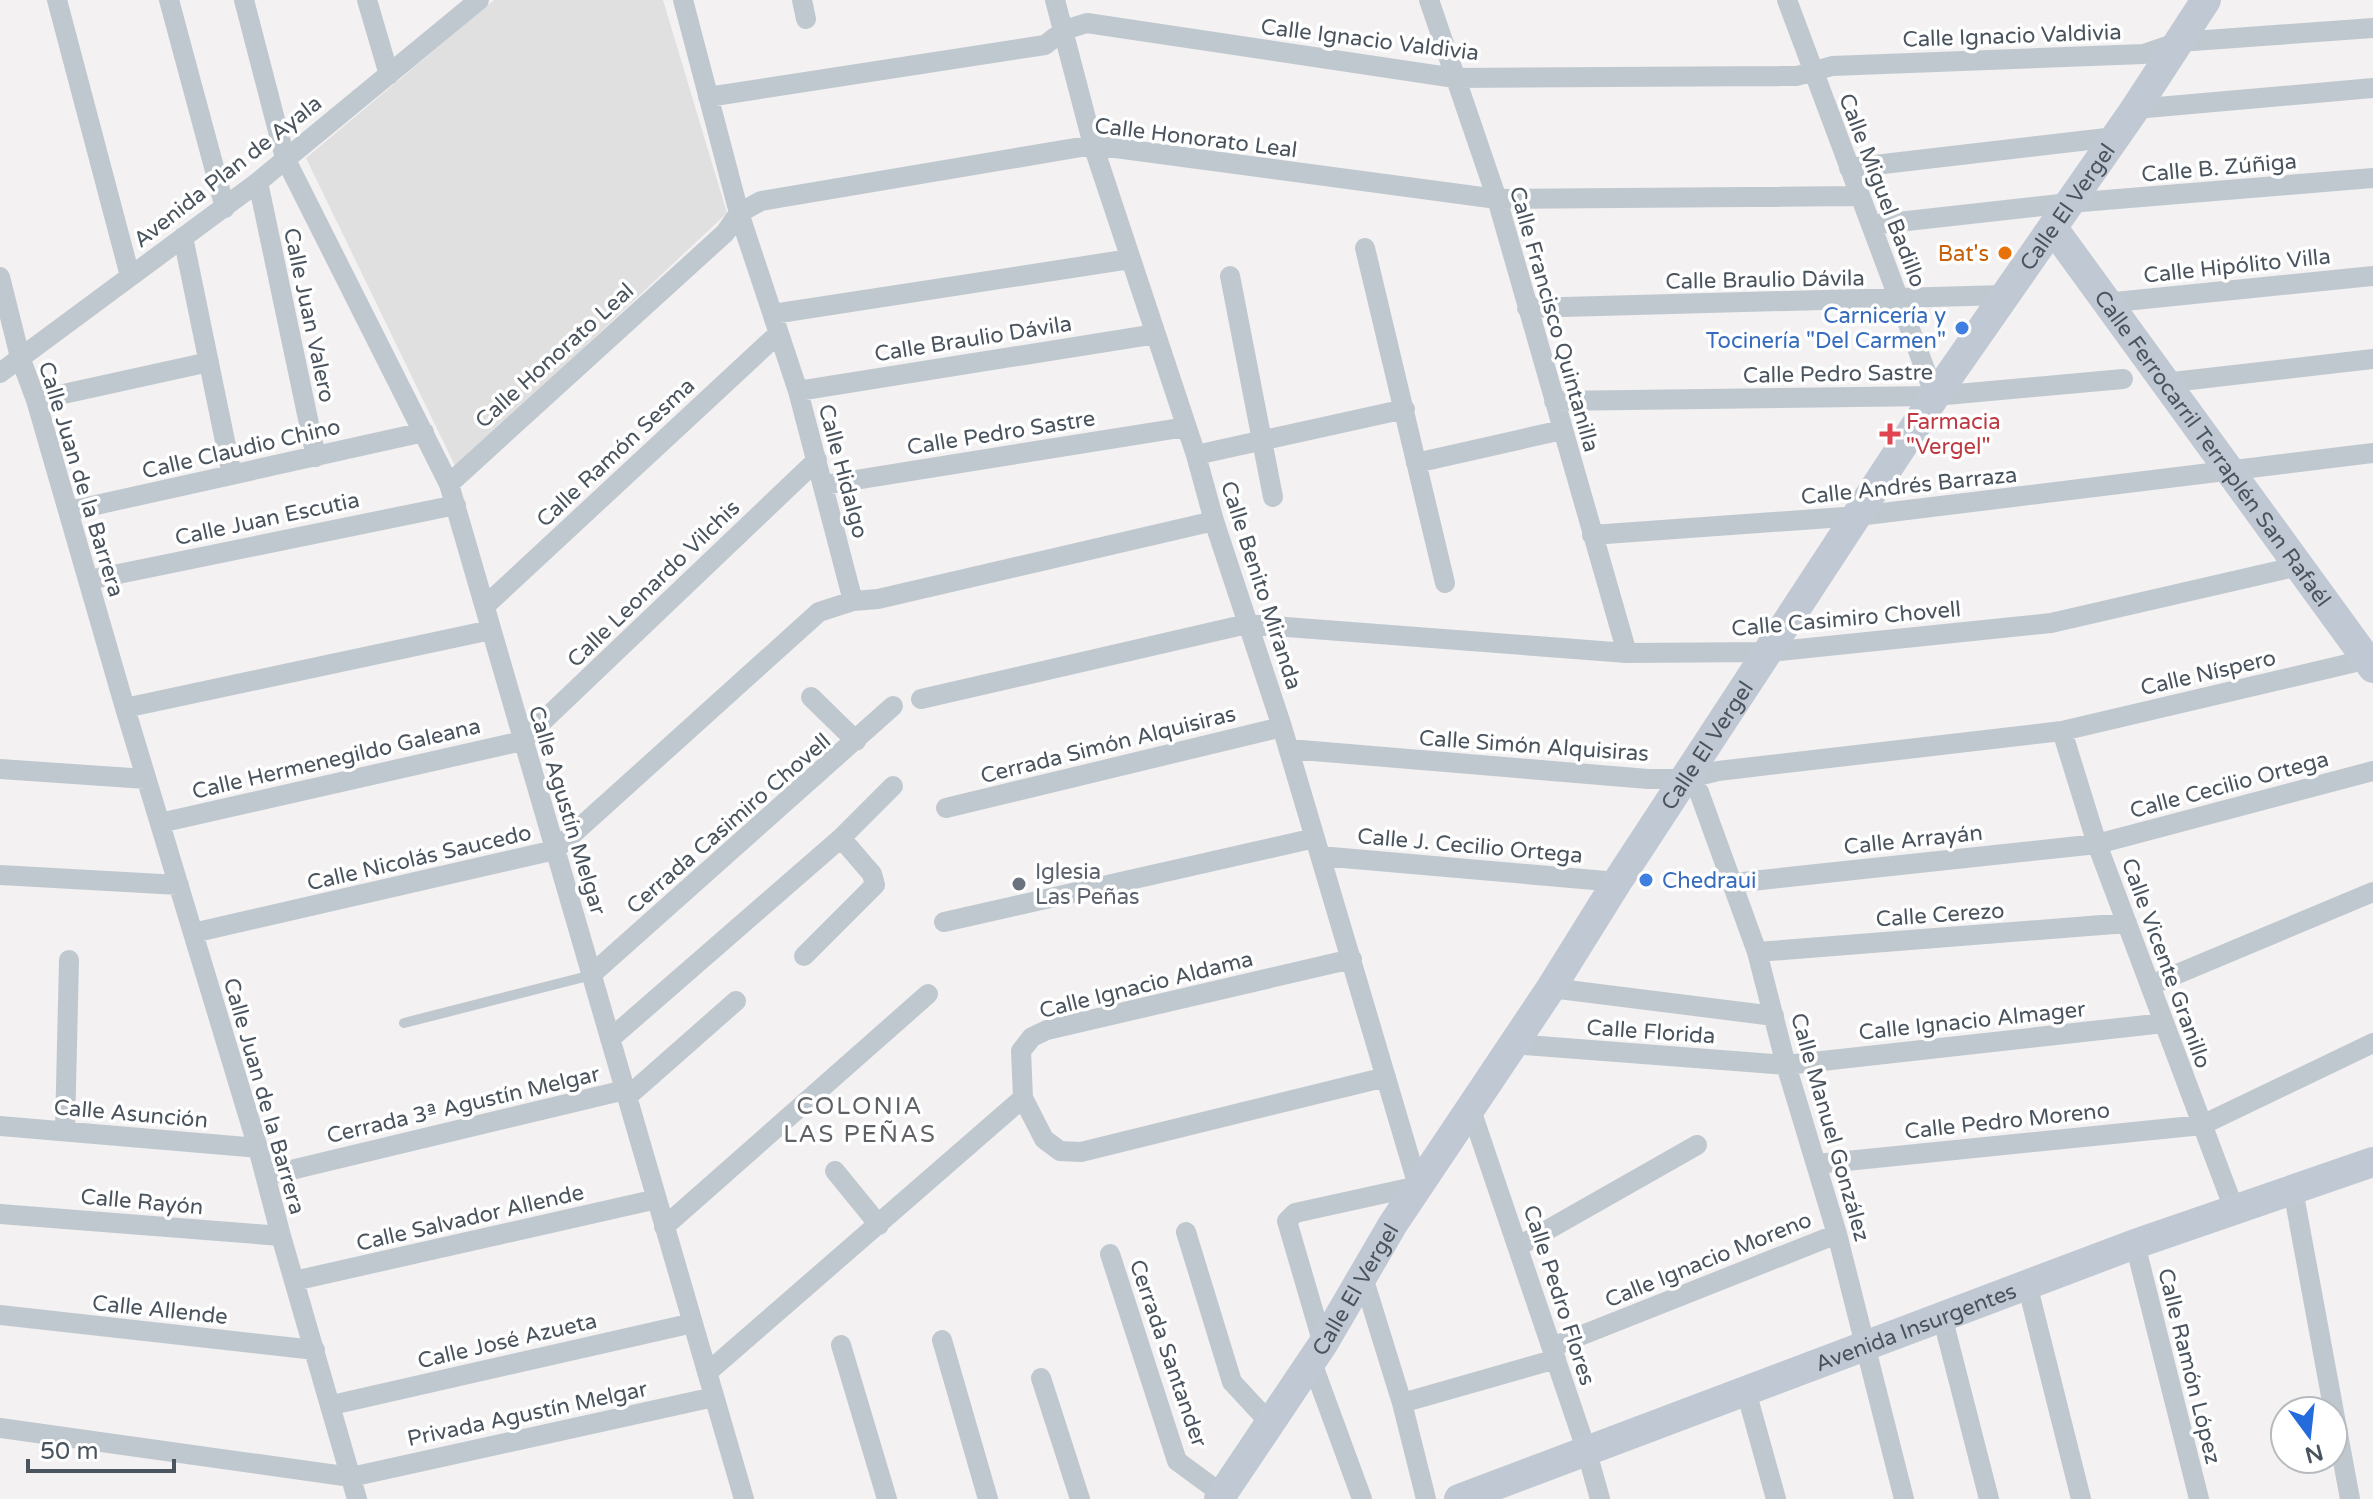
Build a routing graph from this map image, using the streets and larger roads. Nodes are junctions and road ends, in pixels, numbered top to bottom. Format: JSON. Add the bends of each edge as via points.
{"nodes":[{"id":1,"x":57,"y":0,"type":"edge"},
{"id":2,"x":169,"y":0,"type":"edge"},
{"id":3,"x":244,"y":0,"type":"edge"},
{"id":4,"x":367,"y":0,"type":"edge"},
{"id":5,"x":479,"y":0,"type":"edge"},
{"id":6,"x":683,"y":0,"type":"edge"},
{"id":7,"x":1055,"y":0,"type":"edge"},
{"id":8,"x":1429,"y":0,"type":"edge"},
{"id":9,"x":1787,"y":0,"type":"edge"},
{"id":10,"x":2206,"y":0,"type":"edge"},
{"id":11,"x":2373,"y":28,"type":"edge"},
{"id":12,"x":1064,"y":30,"type":"junction"},
{"id":13,"x":2179,"y":42,"type":"junction"},
{"id":14,"x":1812,"y":71,"type":"junction"},
{"id":15,"x":389,"y":75,"type":"junction"},
{"id":16,"x":1455,"y":78,"type":"junction"},
{"id":17,"x":2373,"y":88,"type":"edge"},
{"id":18,"x":708,"y":97,"type":"junction"},
{"id":19,"x":2135,"y":109,"type":"junction"},
{"id":20,"x":2115,"y":137,"type":"junction"},
{"id":21,"x":1093,"y":145,"type":"junction"},
{"id":22,"x":285,"y":158,"type":"junction"},
{"id":23,"x":1849,"y":168,"type":"junction"},
{"id":24,"x":2373,"y":178,"type":"edge"},
{"id":25,"x":258,"y":182,"type":"junction"},
{"id":26,"x":1859,"y":196,"type":"junction"},
{"id":27,"x":1497,"y":199,"type":"junction"},
{"id":28,"x":225,"y":208,"type":"junction"},
{"id":29,"x":739,"y":213,"type":"junction"},
{"id":30,"x":2061,"y":216,"type":"junction"},
{"id":31,"x":1871,"y":225,"type":"junction"},
{"id":32,"x":183,"y":237,"type":"junction"},
{"id":33,"x":1365,"y":248,"type":"dead end"},
{"id":34,"x":1130,"y":259,"type":"junction"},
{"id":35,"x":130,"y":276,"type":"junction"},
{"id":36,"x":1230,"y":276,"type":"dead end"},
{"id":37,"x":2373,"y":276,"type":"edge"},
{"id":38,"x":0,"y":277,"type":"edge"},
{"id":39,"x":2005,"y":295,"type":"junction"},
{"id":40,"x":1900,"y":300,"type":"junction"},
{"id":41,"x":2105,"y":303,"type":"junction"},
{"id":42,"x":1527,"y":308,"type":"junction"},
{"id":43,"x":775,"y":324,"type":"junction"},
{"id":44,"x":1156,"y":334,"type":"junction"},
{"id":45,"x":20,"y":357,"type":"junction"},
{"id":46,"x":2373,"y":359,"type":"edge"},
{"id":47,"x":209,"y":362,"type":"junction"},
{"id":48,"x":0,"y":373,"type":"edge"},
{"id":49,"x":2123,"y":379,"type":"dead end"},
{"id":50,"x":2164,"y":383,"type":"junction"},
{"id":51,"x":798,"y":391,"type":"junction"},
{"id":52,"x":1935,"y":396,"type":"junction"},
{"id":53,"x":36,"y":400,"type":"junction"},
{"id":54,"x":1554,"y":401,"type":"junction"},
{"id":55,"x":1405,"y":409,"type":"junction"},
{"id":56,"x":1186,"y":427,"type":"junction"},
{"id":57,"x":1562,"y":430,"type":"junction"},
{"id":58,"x":424,"y":432,"type":"junction"},
{"id":59,"x":1262,"y":440,"type":"junction"},
{"id":60,"x":2373,"y":453,"type":"edge"},
{"id":61,"x":1196,"y":455,"type":"junction"},
{"id":62,"x":316,"y":457,"type":"junction"},
{"id":63,"x":817,"y":460,"type":"junction"},
{"id":64,"x":1416,"y":463,"type":"junction"},
{"id":65,"x":2230,"y":473,"type":"junction"},
{"id":66,"x":232,"y":475,"type":"junction"},
{"id":67,"x":449,"y":484,"type":"junction"},
{"id":68,"x":824,"y":485,"type":"junction"},
{"id":69,"x":1273,"y":497,"type":"dead end"},
{"id":70,"x":456,"y":505,"type":"junction"},
{"id":71,"x":69,"y":511,"type":"junction"},
{"id":72,"x":1858,"y":516,"type":"junction"},
{"id":73,"x":1214,"y":521,"type":"junction"},
{"id":74,"x":1592,"y":535,"type":"junction"},
{"id":75,"x":2299,"y":566,"type":"junction"},
{"id":76,"x":89,"y":580,"type":"junction"},
{"id":77,"x":1445,"y":583,"type":"dead end"},
{"id":78,"x":853,"y":601,"type":"junction"},
{"id":79,"x":485,"y":606,"type":"junction"},
{"id":80,"x":1247,"y":624,"type":"junction"},
{"id":81,"x":491,"y":630,"type":"junction"},
{"id":82,"x":1769,"y":652,"type":"junction"},
{"id":83,"x":1627,"y":653,"type":"junction"},
{"id":84,"x":2371,"y":662,"type":"edge"},
{"id":85,"x":811,"y":697,"type":"dead end"},
{"id":86,"x":921,"y":699,"type":"dead end"},
{"id":87,"x":893,"y":706,"type":"dead end"},
{"id":88,"x":125,"y":708,"type":"junction"},
{"id":89,"x":1282,"y":727,"type":"junction"},
{"id":90,"x":2062,"y":731,"type":"junction"},
{"id":91,"x":522,"y":741,"type":"junction"},
{"id":92,"x":856,"y":741,"type":"junction"},
{"id":93,"x":1289,"y":749,"type":"junction"},
{"id":94,"x":0,"y":769,"type":"edge"},
{"id":95,"x":2373,"y":771,"type":"edge"},
{"id":96,"x":146,"y":779,"type":"junction"},
{"id":97,"x":1686,"y":779,"type":"junction"},
{"id":98,"x":893,"y":786,"type":"dead end"},
{"id":99,"x":946,"y":808,"type":"dead end"},
{"id":100,"x":160,"y":823,"type":"junction"},
{"id":101,"x":841,"y":838,"type":"junction"},
{"id":102,"x":2097,"y":844,"type":"junction"},
{"id":103,"x":1317,"y":847,"type":"junction"},
{"id":104,"x":555,"y":850,"type":"junction"},
{"id":105,"x":0,"y":875,"type":"edge"},
{"id":106,"x":1617,"y":882,"type":"junction"},
{"id":107,"x":1733,"y":883,"type":"junction"},
{"id":108,"x":179,"y":885,"type":"junction"},
{"id":109,"x":2373,"y":892,"type":"edge"},
{"id":110,"x":944,"y":922,"type":"dead end"},
{"id":111,"x":2127,"y":923,"type":"junction"},
{"id":112,"x":193,"y":933,"type":"junction"},
{"id":113,"x":1757,"y":952,"type":"junction"},
{"id":114,"x":804,"y":956,"type":"dead end"},
{"id":115,"x":1352,"y":959,"type":"junction"},
{"id":116,"x":69,"y":960,"type":"dead end"},
{"id":117,"x":592,"y":974,"type":"junction"},
{"id":118,"x":2151,"y":985,"type":"junction"},
{"id":119,"x":1551,"y":988,"type":"junction"},
{"id":120,"x":928,"y":994,"type":"dead end"},
{"id":121,"x":736,"y":1001,"type":"dead end"},
{"id":122,"x":1774,"y":1016,"type":"junction"},
{"id":123,"x":2164,"y":1023,"type":"junction"},
{"id":124,"x":610,"y":1039,"type":"junction"},
{"id":125,"x":2373,"y":1043,"type":"edge"},
{"id":126,"x":1513,"y":1044,"type":"junction"},
{"id":127,"x":1786,"y":1065,"type":"junction"},
{"id":128,"x":1386,"y":1077,"type":"junction"},
{"id":129,"x":626,"y":1093,"type":"junction"},
{"id":130,"x":1023,"y":1098,"type":"junction"},
{"id":131,"x":1470,"y":1107,"type":"junction"},
{"id":132,"x":2202,"y":1125,"type":"junction"},
{"id":133,"x":0,"y":1126,"type":"edge"},
{"id":134,"x":65,"y":1130,"type":"junction"},
{"id":135,"x":1697,"y":1145,"type":"dead end"},
{"id":136,"x":258,"y":1148,"type":"junction"},
{"id":137,"x":2373,"y":1162,"type":"edge"},
{"id":138,"x":1817,"y":1164,"type":"junction"},
{"id":139,"x":835,"y":1171,"type":"dead end"},
{"id":140,"x":266,"y":1176,"type":"junction"},
{"id":141,"x":1418,"y":1186,"type":"junction"},
{"id":142,"x":2293,"y":1190,"type":"junction"},
{"id":143,"x":657,"y":1199,"type":"junction"},
{"id":144,"x":2234,"y":1209,"type":"junction"},
{"id":145,"x":0,"y":1214,"type":"edge"},
{"id":146,"x":879,"y":1225,"type":"junction"},
{"id":147,"x":664,"y":1227,"type":"junction"},
{"id":148,"x":1186,"y":1232,"type":"dead end"},
{"id":149,"x":1837,"y":1234,"type":"junction"},
{"id":150,"x":281,"y":1236,"type":"junction"},
{"id":151,"x":2135,"y":1244,"type":"junction"},
{"id":152,"x":1519,"y":1246,"type":"junction"},
{"id":153,"x":1110,"y":1254,"type":"dead end"},
{"id":154,"x":1363,"y":1277,"type":"junction"},
{"id":155,"x":294,"y":1281,"type":"junction"},
{"id":156,"x":2027,"y":1284,"type":"junction"},
{"id":157,"x":0,"y":1315,"type":"edge"},
{"id":158,"x":1942,"y":1316,"type":"junction"},
{"id":159,"x":693,"y":1323,"type":"junction"},
{"id":160,"x":942,"y":1340,"type":"dead end"},
{"id":161,"x":841,"y":1345,"type":"dead end"},
{"id":162,"x":1866,"y":1345,"type":"junction"},
{"id":163,"x":315,"y":1350,"type":"junction"},
{"id":164,"x":1317,"y":1352,"type":"junction"},
{"id":165,"x":1554,"y":1353,"type":"junction"},
{"id":166,"x":708,"y":1372,"type":"junction"},
{"id":167,"x":1041,"y":1378,"type":"dead end"},
{"id":168,"x":1746,"y":1391,"type":"junction"},
{"id":169,"x":714,"y":1397,"type":"junction"},
{"id":170,"x":1402,"y":1403,"type":"junction"},
{"id":171,"x":332,"y":1405,"type":"junction"},
{"id":172,"x":1270,"y":1423,"type":"junction"},
{"id":173,"x":0,"y":1428,"type":"edge"},
{"id":174,"x":1586,"y":1449,"type":"junction"},
{"id":175,"x":351,"y":1477,"type":"junction"},
{"id":176,"x":1221,"y":1497,"type":"edge"},
{"id":177,"x":740,"y":1498,"type":"edge"},
{"id":178,"x":357,"y":1499,"type":"edge"},
{"id":179,"x":887,"y":1499,"type":"edge"},
{"id":180,"x":988,"y":1499,"type":"edge"},
{"id":181,"x":1080,"y":1499,"type":"edge"},
{"id":182,"x":1362,"y":1499,"type":"edge"},
{"id":183,"x":1426,"y":1499,"type":"edge"},
{"id":184,"x":1459,"y":1499,"type":"edge"},
{"id":185,"x":1600,"y":1499,"type":"edge"},
{"id":186,"x":1776,"y":1499,"type":"edge"},
{"id":187,"x":1904,"y":1499,"type":"edge"},
{"id":188,"x":1989,"y":1499,"type":"edge"},
{"id":189,"x":2081,"y":1499,"type":"edge"},
{"id":190,"x":2199,"y":1499,"type":"edge"},
{"id":191,"x":2350,"y":1499,"type":"edge"}],
"edges":[{"from":1,"to":35,"type":"street"},
{"from":2,"to":28,"type":"street"},
{"from":3,"to":22,"type":"street","name":"Calle Agustín Melgar"},
{"from":4,"to":15,"type":"street"},
{"from":5,"to":15,"type":"street","name":"Avenida Plan de Ayala"},
{"from":6,"to":18,"type":"street","name":"Calle Hidalgo"},
{"from":7,"to":12,"type":"street","name":"Calle Benito Miranda"},
{"from":8,"to":16,"type":"street","name":"Calle Francisco Quintanilla"},
{"from":9,"to":14,"type":"street","name":"Calle Miguel Badillo"},
{"from":10,"to":13,"type":"street","name":"Calle El Vergel"},
{"from":11,"to":13,"type":"street","name":"Calle Ignacio Valdivia"},
{"from":12,"to":16,"type":"street","name":"Calle Ignacio Valdivia","via":[[1087,23]]},
{"from":12,"to":18,"type":"street","name":"Calle Ignacio Valdivia","via":[[1045,45]]},
{"from":12,"to":21,"type":"street","name":"Calle Benito Miranda"},
{"from":13,"to":14,"type":"street","name":"Calle Ignacio Valdivia","via":[[2144,54]]},
{"from":13,"to":19,"type":"street","name":"Calle El Vergel"},
{"from":14,"to":16,"type":"street","name":"Calle Ignacio Valdivia","via":[[1797,76]]},
{"from":14,"to":23,"type":"street","name":"Calle Miguel Badillo"},
{"from":15,"to":22,"type":"street","name":"Avenida Plan de Ayala"},
{"from":16,"to":27,"type":"street","name":"Calle Francisco Quintanilla"},
{"from":17,"to":19,"type":"street"},
{"from":18,"to":29,"type":"street","name":"Calle Hidalgo"},
{"from":19,"to":20,"type":"street","name":"Calle El Vergel"},
{"from":20,"to":23,"type":"street"},
{"from":20,"to":30,"type":"street","name":"Calle El Vergel"},
{"from":21,"to":27,"type":"street","name":"Calle Honorato Leal"},
{"from":21,"to":29,"type":"street","name":"Calle Honorato Leal","via":[[761,201]]},
{"from":21,"to":34,"type":"street","name":"Calle Benito Miranda"},
{"from":22,"to":25,"type":"street","name":"Avenida Plan de Ayala"},
{"from":22,"to":58,"type":"street","name":"Calle Agustín Melgar"},
{"from":23,"to":26,"type":"street","name":"Calle Miguel Badillo"},
{"from":24,"to":30,"type":"street","name":"Calle B. Zúñiga"},
{"from":25,"to":28,"type":"street","name":"Avenida Plan de Ayala"},
{"from":25,"to":62,"type":"street","name":"Calle Juan Valero"},
{"from":26,"to":27,"type":"street","name":"Calle Honorato Leal"},
{"from":26,"to":31,"type":"street","name":"Calle Miguel Badillo"},
{"from":27,"to":42,"type":"street","name":"Calle Francisco Quintanilla"},
{"from":28,"to":32,"type":"street","name":"Avenida Plan de Ayala"},
{"from":29,"to":43,"type":"street","name":"Calle Hidalgo"},
{"from":29,"to":67,"type":"street","name":"Calle Honorato Leal","via":[[725,233]]},
{"from":30,"to":31,"type":"street","name":"Calle B. Zúñiga"},
{"from":30,"to":39,"type":"street","name":"Calle El Vergel"},
{"from":30,"to":41,"type":"street","name":"Calle Ferrocarril Terraplén San Rafaél"},
{"from":31,"to":40,"type":"street","name":"Calle Miguel Badillo"},
{"from":32,"to":35,"type":"street","name":"Avenida Plan de Ayala"},
{"from":32,"to":47,"type":"street"},
{"from":33,"to":55,"type":"street"},
{"from":34,"to":43,"type":"street"},
{"from":34,"to":44,"type":"street","name":"Calle Benito Miranda"},
{"from":35,"to":45,"type":"street","name":"Avenida Plan de Ayala"},
{"from":36,"to":59,"type":"street"},
{"from":37,"to":41,"type":"street","name":"Calle Hipólito Villa"},
{"from":38,"to":45,"type":"street","name":"Calle Juan de la Barrera"},
{"from":39,"to":40,"type":"street","name":"Calle Braulio Dávila"},
{"from":39,"to":52,"type":"street","name":"Calle El Vergel"},
{"from":40,"to":42,"type":"street","name":"Calle Braulio Dávila"},
{"from":40,"to":52,"type":"street","name":"Calle Miguel Badillo"},
{"from":41,"to":50,"type":"street","name":"Calle Ferrocarril Terraplén San Rafaél"},
{"from":42,"to":54,"type":"street","name":"Calle Francisco Quintanilla"},
{"from":43,"to":51,"type":"street","name":"Calle Hidalgo"},
{"from":43,"to":79,"type":"street","name":"Calle Ramón Sesma"},
{"from":44,"to":51,"type":"street","name":"Calle Braulio Dávila"},
{"from":44,"to":56,"type":"street","name":"Calle Benito Miranda"},
{"from":45,"to":48,"type":"street","name":"Avenida Plan de Ayala"},
{"from":45,"to":53,"type":"street","name":"Calle Juan de la Barrera"},
{"from":46,"to":50,"type":"street"},
{"from":47,"to":53,"type":"street"},
{"from":47,"to":66,"type":"street"},
{"from":49,"to":52,"type":"street","name":"Calle Pedro Sastre"},
{"from":50,"to":65,"type":"street","name":"Calle Ferrocarril Terraplén San Rafaél"},
{"from":51,"to":63,"type":"street","name":"Calle Hidalgo"},
{"from":52,"to":54,"type":"street","name":"Calle Pedro Sastre"},
{"from":52,"to":72,"type":"street","name":"Calle El Vergel"},
{"from":53,"to":71,"type":"street","name":"Calle Juan de la Barrera"},
{"from":54,"to":57,"type":"street","name":"Calle Francisco Quintanilla"},
{"from":55,"to":59,"type":"street"},
{"from":55,"to":64,"type":"street"},
{"from":56,"to":61,"type":"street","name":"Calle Benito Miranda"},
{"from":56,"to":68,"type":"street","name":"Calle Pedro Sastre"},
{"from":57,"to":64,"type":"street"},
{"from":57,"to":74,"type":"street","name":"Calle Francisco Quintanilla"},
{"from":58,"to":62,"type":"street","name":"Calle Claudio Chino"},
{"from":58,"to":67,"type":"street","name":"Calle Agustín Melgar"},
{"from":59,"to":61,"type":"street"},
{"from":59,"to":69,"type":"street"},
{"from":60,"to":65,"type":"street","name":"Calle Andrés Barraza"},
{"from":61,"to":73,"type":"street","name":"Calle Benito Miranda"},
{"from":62,"to":66,"type":"street","name":"Calle Claudio Chino"},
{"from":63,"to":68,"type":"street","name":"Calle Hidalgo"},
{"from":63,"to":91,"type":"street","name":"Calle Leonardo Vilchis"},
{"from":64,"to":77,"type":"street"},
{"from":65,"to":72,"type":"street","name":"Calle Andrés Barraza"},
{"from":65,"to":75,"type":"street","name":"Calle Ferrocarril Terraplén San Rafaél"},
{"from":66,"to":71,"type":"street","name":"Calle Claudio Chino"},
{"from":67,"to":70,"type":"street","name":"Calle Agustín Melgar"},
{"from":68,"to":78,"type":"street","name":"Calle Hidalgo"},
{"from":70,"to":76,"type":"street","name":"Calle Juan Escutia"},
{"from":70,"to":79,"type":"street","name":"Calle Agustín Melgar"},
{"from":71,"to":76,"type":"street","name":"Calle Juan de la Barrera"},
{"from":72,"to":74,"type":"street","name":"Calle Andrés Barraza"},
{"from":72,"to":82,"type":"street","name":"Calle El Vergel"},
{"from":73,"to":78,"type":"street"},
{"from":73,"to":80,"type":"street","name":"Calle Benito Miranda"},
{"from":74,"to":83,"type":"street","name":"Calle Francisco Quintanilla"},
{"from":75,"to":82,"type":"street","name":"Calle Casimiro Chovell","via":[[2051,623]]},
{"from":75,"to":84,"type":"street","name":"Calle Ferrocarril Terraplén San Rafaél"},
{"from":76,"to":88,"type":"street","name":"Calle Juan de la Barrera"},
{"from":78,"to":104,"type":"street","name":"Calle Nicolás Saucedo","via":[[819,612]]},
{"from":79,"to":81,"type":"street","name":"Calle Agustín Melgar"},
{"from":80,"to":83,"type":"street","name":"Calle Casimiro Chovell"},
{"from":80,"to":86,"type":"street"},
{"from":80,"to":89,"type":"street","name":"Calle Benito Miranda"},
{"from":81,"to":88,"type":"street"},
{"from":81,"to":91,"type":"street","name":"Calle Agustín Melgar"},
{"from":82,"to":83,"type":"street","name":"Calle Casimiro Chovell"},
{"from":82,"to":97,"type":"street","name":"Calle El Vergel"},
{"from":84,"to":90,"type":"street","name":"Calle Níspero"},
{"from":85,"to":92,"type":"street"},
{"from":87,"to":92,"type":"street","name":"Cerrada Casimiro Chovell"},
{"from":88,"to":96,"type":"street","name":"Calle Juan de la Barrera"},
{"from":89,"to":93,"type":"street","name":"Calle Benito Miranda"},
{"from":89,"to":99,"type":"street","name":"Cerrada Simón Alquisiras"},
{"from":90,"to":97,"type":"street","name":"Calle Simón Alquisiras"},
{"from":90,"to":102,"type":"street","name":"Calle Vicente Granillo"},
{"from":91,"to":100,"type":"street","name":"Calle Hermenegildo Galeana"},
{"from":91,"to":104,"type":"street","name":"Calle Agustín Melgar"},
{"from":92,"to":117,"type":"street","name":"Cerrada Casimiro Chovell"},
{"from":93,"to":97,"type":"street","name":"Calle Simón Alquisiras"},
{"from":93,"to":103,"type":"street","name":"Calle Benito Miranda"},
{"from":94,"to":96,"type":"street"},
{"from":95,"to":102,"type":"street","name":"Calle Cecilio Ortega"},
{"from":96,"to":100,"type":"street","name":"Calle Juan de la Barrera"},
{"from":97,"to":106,"type":"street","name":"Calle El Vergel"},
{"from":97,"to":107,"type":"street","name":"Calle Manuel González","via":[[1699,792]]},
{"from":98,"to":101,"type":"street"},
{"from":100,"to":108,"type":"street","name":"Calle Juan de la Barrera"},
{"from":101,"to":114,"type":"street","via":[[872,874],[875,885]]},
{"from":101,"to":124,"type":"street"},
{"from":102,"to":107,"type":"street","name":"Calle Arrayán"},
{"from":102,"to":111,"type":"street","name":"Calle Vicente Granillo"},
{"from":103,"to":106,"type":"street","name":"Calle J. Cecilio Ortega"},
{"from":103,"to":110,"type":"street","name":"Calle J. Cecilio Ortega"},
{"from":103,"to":115,"type":"street","name":"Calle Benito Miranda"},
{"from":104,"to":112,"type":"street","name":"Calle Nicolás Saucedo"},
{"from":104,"to":117,"type":"street","name":"Calle Agustín Melgar"},
{"from":105,"to":108,"type":"street"},
{"from":106,"to":119,"type":"street","name":"Calle El Vergel"},
{"from":107,"to":113,"type":"street","name":"Calle Manuel González"},
{"from":108,"to":112,"type":"street","name":"Calle Juan de la Barrera"},
{"from":109,"to":118,"type":"street"},
{"from":111,"to":113,"type":"street","name":"Calle Cerezo"},
{"from":111,"to":118,"type":"street","name":"Calle Vicente Granillo"},
{"from":112,"to":136,"type":"street","name":"Calle Juan de la Barrera"},
{"from":113,"to":122,"type":"street","name":"Calle Manuel González"},
{"from":115,"to":128,"type":"street","name":"Calle Benito Miranda"},
{"from":115,"to":130,"type":"street","name":"Calle Ignacio Aldama","via":[[1047,1030],[1021,1051]]},
{"from":116,"to":134,"type":"street"},
{"from":117,"to":124,"type":"street","name":"Calle Agustín Melgar"},
{"from":118,"to":123,"type":"street","name":"Calle Vicente Granillo"},
{"from":119,"to":122,"type":"street"},
{"from":119,"to":126,"type":"street","name":"Calle El Vergel"},
{"from":120,"to":147,"type":"street"},
{"from":121,"to":129,"type":"street","name":"Cerrada 3ª Agustín Melgar"},
{"from":122,"to":127,"type":"street","name":"Calle Manuel González"},
{"from":123,"to":127,"type":"street","name":"Calle Ignacio Almager"},
{"from":123,"to":132,"type":"street","name":"Calle Vicente Granillo"},
{"from":124,"to":129,"type":"street","name":"Calle Agustín Melgar"},
{"from":125,"to":132,"type":"street","name":"Calle Pedro Moreno"},
{"from":126,"to":127,"type":"street","name":"Calle Florida"},
{"from":126,"to":131,"type":"street","name":"Calle El Vergel"},
{"from":127,"to":138,"type":"street","name":"Calle Manuel González"},
{"from":128,"to":130,"type":"street","name":"Calle Ignacio Aldama","via":[[1081,1152],[1060,1151],[1044,1139]]},
{"from":128,"to":141,"type":"street","name":"Calle Benito Miranda"},
{"from":129,"to":140,"type":"street","name":"Cerrada 3ª Agustín Melgar"},
{"from":129,"to":143,"type":"street","name":"Calle Agustín Melgar"},
{"from":130,"to":146,"type":"street"},
{"from":131,"to":141,"type":"street","name":"Calle El Vergel"},
{"from":131,"to":152,"type":"street","name":"Calle Pedro Flores"},
{"from":132,"to":138,"type":"street","name":"Calle Pedro Moreno"},
{"from":132,"to":144,"type":"street","name":"Calle Vicente Granillo"},
{"from":133,"to":134,"type":"street","name":"Calle Asunción"},
{"from":134,"to":136,"type":"street","name":"Calle Asunción"},
{"from":135,"to":152,"type":"street"},
{"from":136,"to":140,"type":"street","name":"Calle Juan de la Barrera"},
{"from":137,"to":142,"type":"street","name":"Avenida Insurgentes"},
{"from":138,"to":149,"type":"street","name":"Calle Manuel González"},
{"from":139,"to":146,"type":"street"},
{"from":140,"to":150,"type":"street","name":"Calle Juan de la Barrera"},
{"from":141,"to":154,"type":"street","name":"Calle El Vergel"},
{"from":141,"to":164,"type":"street","via":[[1295,1213],[1287,1221]]},
{"from":142,"to":144,"type":"street","name":"Avenida Insurgentes"},
{"from":142,"to":191,"type":"street"},
{"from":143,"to":147,"type":"street","name":"Calle Agustín Melgar"},
{"from":143,"to":155,"type":"street","name":"Calle Salvador Allende"},
{"from":144,"to":151,"type":"street","name":"Avenida Insurgentes"},
{"from":145,"to":150,"type":"street","name":"Calle Rayón"},
{"from":146,"to":166,"type":"street"},
{"from":147,"to":159,"type":"street","name":"Calle Agustín Melgar"},
{"from":148,"to":172,"type":"street","via":[[1232,1382]]},
{"from":149,"to":162,"type":"street","name":"Calle Manuel González"},
{"from":149,"to":165,"type":"street","name":"Calle Ignacio Moreno"},
{"from":150,"to":155,"type":"street","name":"Calle Juan de la Barrera"},
{"from":151,"to":156,"type":"street","name":"Avenida Insurgentes"},
{"from":151,"to":190,"type":"street","name":"Calle Ramón López"},
{"from":152,"to":165,"type":"street","name":"Calle Pedro Flores"},
{"from":153,"to":176,"type":"street","name":"Cerrada Santander","via":[[1177,1461]]},
{"from":154,"to":164,"type":"street","name":"Calle El Vergel"},
{"from":154,"to":170,"type":"street"},
{"from":155,"to":163,"type":"street","name":"Calle Juan de la Barrera"},
{"from":156,"to":158,"type":"street","name":"Avenida Insurgentes"},
{"from":156,"to":189,"type":"street"},
{"from":157,"to":163,"type":"street","name":"Calle Allende"},
{"from":158,"to":162,"type":"street","name":"Avenida Insurgentes"},
{"from":158,"to":188,"type":"street"},
{"from":159,"to":166,"type":"street","name":"Calle Agustín Melgar"},
{"from":159,"to":171,"type":"street","name":"Calle José Azueta"},
{"from":160,"to":180,"type":"street"},
{"from":161,"to":179,"type":"street"},
{"from":162,"to":168,"type":"street","name":"Avenida Insurgentes"},
{"from":162,"to":187,"type":"street","name":"Calle Manuel González"},
{"from":163,"to":171,"type":"street","name":"Calle Juan de la Barrera"},
{"from":164,"to":172,"type":"street","name":"Calle El Vergel"},
{"from":164,"to":182,"type":"street"},
{"from":165,"to":170,"type":"street","name":"Calle Ignacio Moreno"},
{"from":165,"to":174,"type":"street","name":"Calle Pedro Flores"},
{"from":166,"to":169,"type":"street","name":"Calle Agustín Melgar"},
{"from":167,"to":181,"type":"street"},
{"from":168,"to":174,"type":"street","name":"Avenida Insurgentes"},
{"from":168,"to":186,"type":"street"},
{"from":169,"to":175,"type":"street","name":"Privada Agustín Melgar"},
{"from":169,"to":177,"type":"street","name":"Calle Agustín Melgar"},
{"from":170,"to":183,"type":"street"},
{"from":171,"to":175,"type":"street","name":"Calle Juan de la Barrera"},
{"from":172,"to":176,"type":"street","name":"Calle El Vergel"},
{"from":173,"to":175,"type":"street"},
{"from":174,"to":184,"type":"street","name":"Avenida Insurgentes"},
{"from":174,"to":185,"type":"street","name":"Calle Pedro Flores"},
{"from":175,"to":178,"type":"street","name":"Calle Juan de la Barrera"}]}
